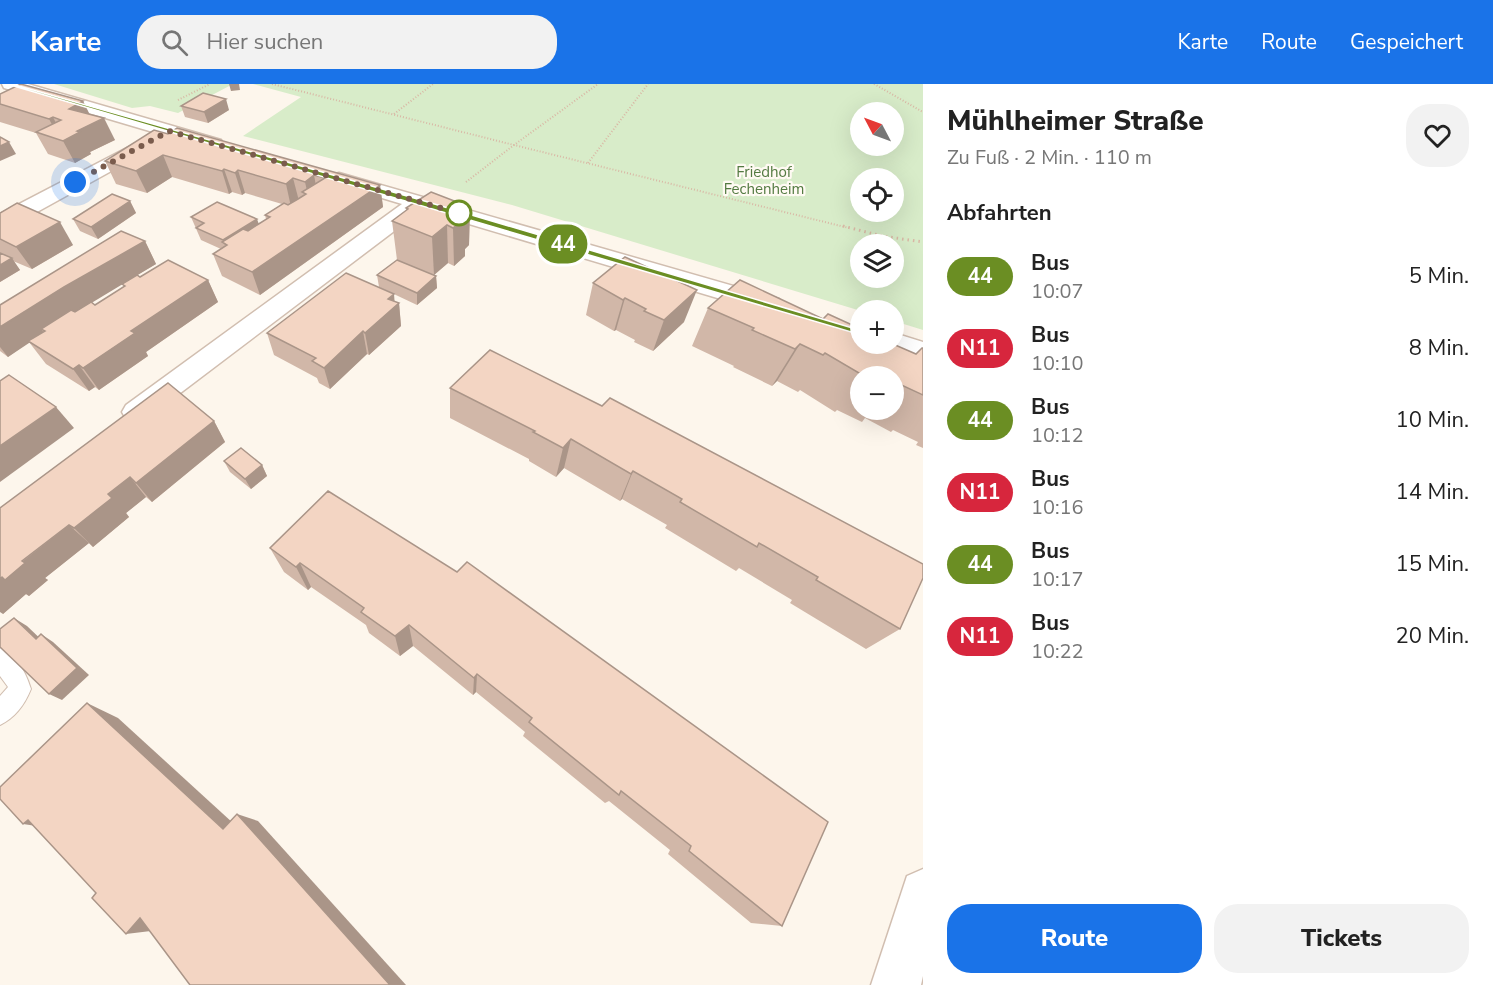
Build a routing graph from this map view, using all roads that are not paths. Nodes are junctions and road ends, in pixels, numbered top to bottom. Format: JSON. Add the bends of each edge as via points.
{"nodes":[{"id":1,"x":10,"y":84,"type":"edge"},
{"id":2,"x":169,"y":131,"type":"junction"},
{"id":3,"x":237,"y":151,"type":"edge"},
{"id":4,"x":317,"y":173,"type":"edge"},
{"id":5,"x":427,"y":204,"type":"junction"},
{"id":6,"x":0,"y":223,"type":"edge"},
{"id":7,"x":793,"y":312,"type":"edge"},
{"id":8,"x":904,"y":345,"type":"edge"},
{"id":9,"x":923,"y":351,"type":"edge"},
{"id":10,"x":114,"y":429,"type":"edge"},
{"id":11,"x":0,"y":659,"type":"edge"},
{"id":12,"x":0,"y":713,"type":"edge"},
{"id":13,"x":923,"y":892,"type":"edge"},
{"id":14,"x":896,"y":985,"type":"edge"}],
"edges":[{"from":1,"to":2,"type":"street"},
{"from":2,"to":3,"type":"street"},
{"from":2,"to":6,"type":"street"},
{"from":4,"to":5,"type":"street"},
{"from":5,"to":7,"type":"street"},
{"from":5,"to":10,"type":"street"},
{"from":8,"to":9,"type":"street"},
{"from":11,"to":12,"type":"lane","via":[[17,679],[20,689]]},
{"from":13,"to":14,"type":"street"}]}
